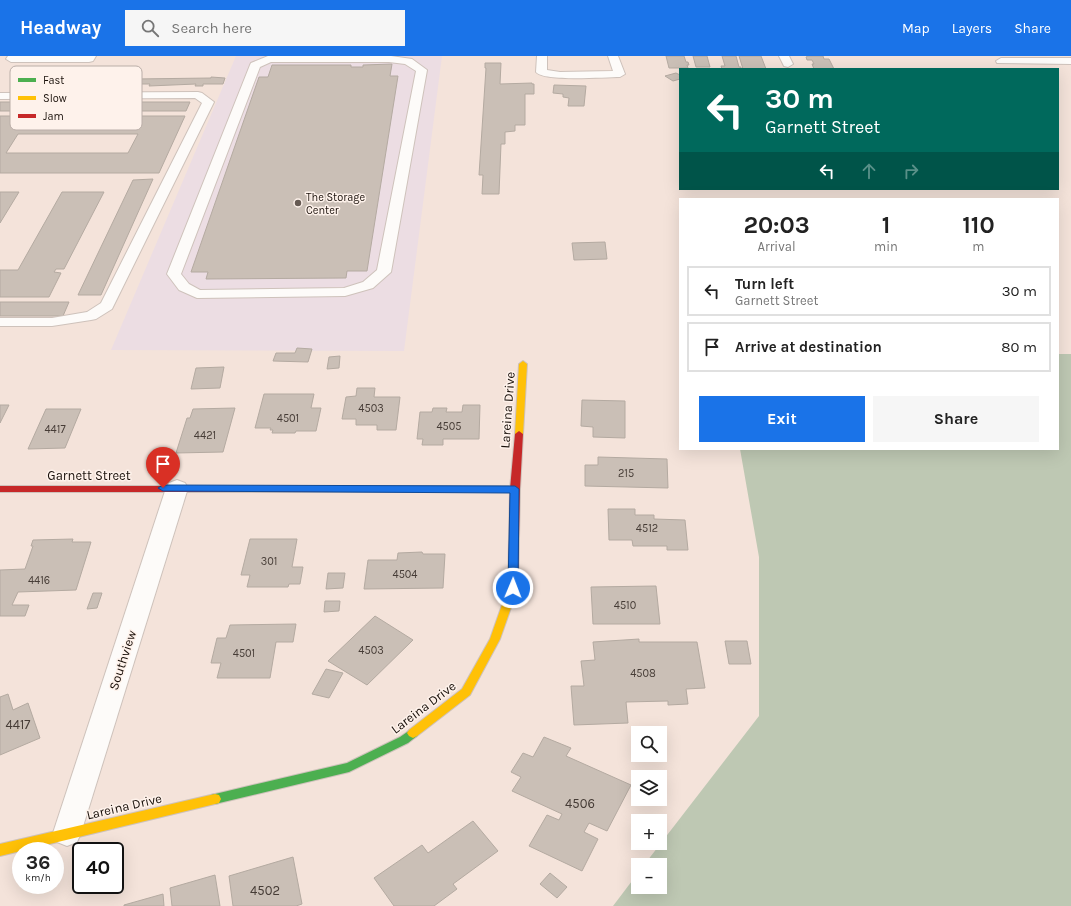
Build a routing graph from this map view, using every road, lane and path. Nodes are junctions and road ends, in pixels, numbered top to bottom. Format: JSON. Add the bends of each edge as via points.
{"nodes":[{"id":1,"x":13,"y":56,"type":"edge"},
{"id":2,"x":91,"y":56,"type":"edge"},
{"id":3,"x":542,"y":56,"type":"edge"},
{"id":4,"x":613,"y":56,"type":"edge"},
{"id":5,"x":326,"y":58,"type":"edge"},
{"id":6,"x":1001,"y":61,"type":"dead end"},
{"id":7,"x":1071,"y":61,"type":"edge"},
{"id":8,"x":142,"y":95,"type":"edge"},
{"id":9,"x":0,"y":96,"type":"edge"},
{"id":10,"x":10,"y":96,"type":"edge"},
{"id":11,"x":0,"y":322,"type":"edge"},
{"id":12,"x":523,"y":364,"type":"dead end"},
{"id":13,"x":0,"y":488,"type":"edge"},
{"id":14,"x":177,"y":488,"type":"junction"},
{"id":15,"x":515,"y":489,"type":"junction"},
{"id":16,"x":67,"y":833,"type":"junction"},
{"id":17,"x":0,"y":850,"type":"edge"}],
"edges":[{"from":1,"to":2,"type":"lane","via":[[11,59],[89,59]]},
{"from":3,"to":4,"type":"lane","via":[[541,72],[560,75],[620,74]]},
{"from":5,"to":5,"type":"lane","via":[[408,61],[422,70],[384,272],[368,285],[345,292],[197,294],[184,287],[174,274],[255,65],[269,59]]},
{"from":6,"to":7,"type":"lane"},
{"from":8,"to":11,"type":"lane","via":[[198,95],[208,102],[107,306],[91,316],[52,322]]},
{"from":9,"to":10,"type":"lane"},
{"from":12,"to":15,"type":"street","name":"Lareina Drive"},
{"from":13,"to":14,"type":"street","name":"Garnett Street"},
{"from":14,"to":15,"type":"street","name":"Garnett Street"},
{"from":14,"to":16,"type":"street","name":"Southview"},
{"from":15,"to":16,"type":"street","name":"Lareina Drive","via":[[513,588],[495,639],[466,692],[404,740],[349,767]]},
{"from":16,"to":17,"type":"street","name":"Lareina Drive"}]}
